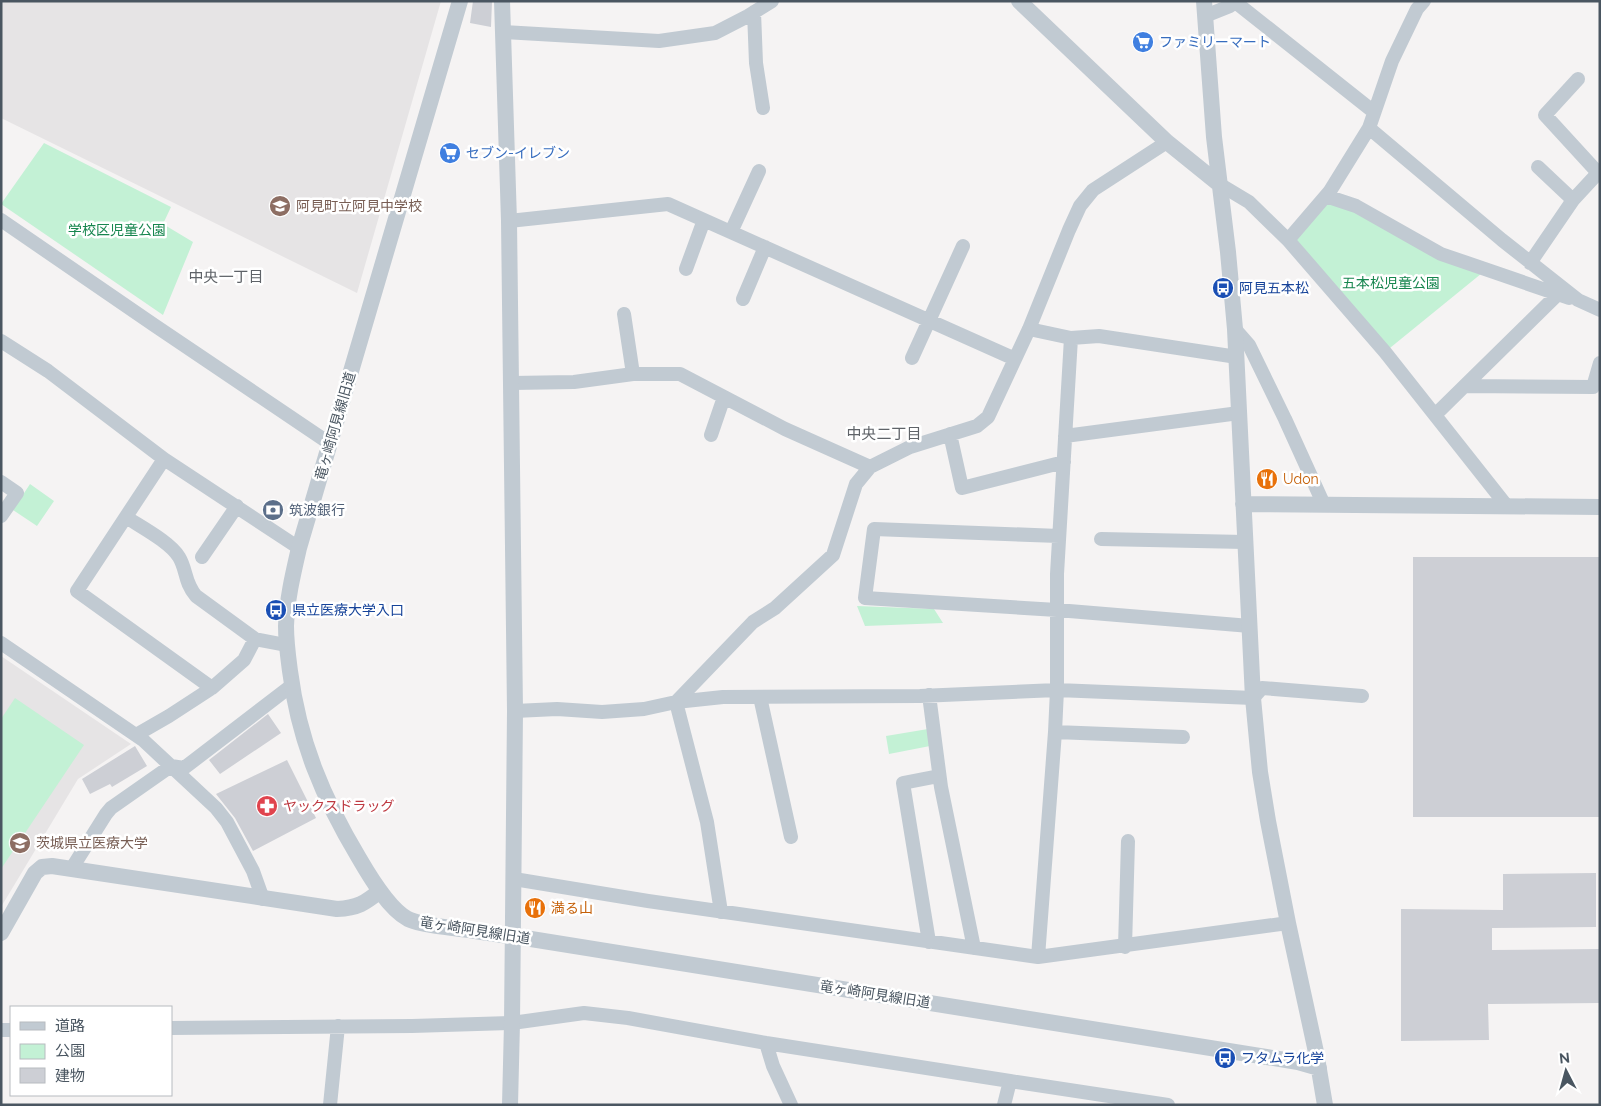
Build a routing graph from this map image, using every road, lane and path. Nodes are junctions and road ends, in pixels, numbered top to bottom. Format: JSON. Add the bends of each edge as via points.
{"nodes":[{"id":1,"x":460,"y":1,"type":"edge"},
{"id":2,"x":502,"y":1,"type":"edge"},
{"id":3,"x":772,"y":1,"type":"edge"},
{"id":4,"x":1019,"y":1,"type":"edge"},
{"id":5,"x":1233,"y":1,"type":"edge"},
{"id":6,"x":1417,"y":4,"type":"edge"},
{"id":7,"x":1204,"y":9,"type":"edge"},
{"id":8,"x":754,"y":12,"type":"junction"},
{"id":9,"x":504,"y":32,"type":"junction"},
{"id":10,"x":1578,"y":79,"type":"dead end"},
{"id":11,"x":763,"y":108,"type":"dead end"},
{"id":12,"x":1374,"y":112,"type":"junction"},
{"id":13,"x":1369,"y":128,"type":"junction"},
{"id":14,"x":1167,"y":142,"type":"junction"},
{"id":15,"x":1538,"y":167,"type":"dead end"},
{"id":16,"x":759,"y":171,"type":"dead end"},
{"id":17,"x":1599,"y":174,"type":"edge"},
{"id":18,"x":1219,"y":184,"type":"junction"},
{"id":19,"x":1326,"y":196,"type":"junction"},
{"id":20,"x":1573,"y":200,"type":"junction"},
{"id":21,"x":1,"y":220,"type":"edge"},
{"id":22,"x":704,"y":220,"type":"junction"},
{"id":23,"x":509,"y":221,"type":"junction"},
{"id":24,"x":731,"y":232,"type":"junction"},
{"id":25,"x":1288,"y":240,"type":"junction"},
{"id":26,"x":963,"y":246,"type":"dead end"},
{"id":27,"x":765,"y":247,"type":"junction"},
{"id":28,"x":1530,"y":262,"type":"junction"},
{"id":29,"x":686,"y":269,"type":"dead end"},
{"id":30,"x":1558,"y":294,"type":"junction"},
{"id":31,"x":743,"y":299,"type":"dead end"},
{"id":32,"x":1585,"y":304,"type":"junction"},
{"id":33,"x":1600,"y":310,"type":"edge"},
{"id":34,"x":624,"y":314,"type":"dead end"},
{"id":35,"x":928,"y":320,"type":"junction"},
{"id":36,"x":1029,"y":329,"type":"junction"},
{"id":37,"x":1235,"y":329,"type":"junction"},
{"id":38,"x":1071,"y":338,"type":"junction"},
{"id":39,"x":1,"y":341,"type":"edge"},
{"id":40,"x":1237,"y":357,"type":"junction"},
{"id":41,"x":912,"y":358,"type":"dead end"},
{"id":42,"x":1015,"y":360,"type":"junction"},
{"id":43,"x":1600,"y":363,"type":"edge"},
{"id":44,"x":633,"y":374,"type":"junction"},
{"id":45,"x":512,"y":384,"type":"junction"},
{"id":46,"x":1465,"y":386,"type":"junction"},
{"id":47,"x":724,"y":396,"type":"junction"},
{"id":48,"x":1240,"y":414,"type":"junction"},
{"id":49,"x":1435,"y":415,"type":"junction"},
{"id":50,"x":950,"y":434,"type":"junction"},
{"id":51,"x":711,"y":435,"type":"dead end"},
{"id":52,"x":1066,"y":436,"type":"junction"},
{"id":53,"x":329,"y":443,"type":"junction"},
{"id":54,"x":164,"y":458,"type":"junction"},
{"id":55,"x":1064,"y":462,"type":"junction"},
{"id":56,"x":870,"y":467,"type":"junction"},
{"id":57,"x":1,"y":482,"type":"edge"},
{"id":58,"x":1243,"y":504,"type":"junction"},
{"id":59,"x":1324,"y":504,"type":"junction"},
{"id":60,"x":1506,"y":505,"type":"junction"},
{"id":61,"x":237,"y":506,"type":"junction"},
{"id":62,"x":1600,"y":507,"type":"edge"},
{"id":63,"x":1,"y":516,"type":"edge"},
{"id":64,"x":126,"y":517,"type":"junction"},
{"id":65,"x":1059,"y":536,"type":"junction"},
{"id":66,"x":1102,"y":539,"type":"dead end"},
{"id":67,"x":1245,"y":542,"type":"junction"},
{"id":68,"x":299,"y":548,"type":"junction"},
{"id":69,"x":202,"y":557,"type":"dead end"},
{"id":70,"x":1057,"y":610,"type":"junction"},
{"id":71,"x":1250,"y":626,"type":"junction"},
{"id":72,"x":255,"y":639,"type":"junction"},
{"id":73,"x":1,"y":643,"type":"edge"},
{"id":74,"x":286,"y":645,"type":"junction"},
{"id":75,"x":292,"y":686,"type":"junction"},
{"id":76,"x":212,"y":688,"type":"junction"},
{"id":77,"x":1057,"y":690,"type":"junction"},
{"id":78,"x":929,"y":695,"type":"junction"},
{"id":79,"x":1362,"y":696,"type":"dead end"},
{"id":80,"x":760,"y":697,"type":"junction"},
{"id":81,"x":1254,"y":698,"type":"junction"},
{"id":82,"x":676,"y":702,"type":"junction"},
{"id":83,"x":515,"y":711,"type":"junction"},
{"id":84,"x":1055,"y":732,"type":"junction"},
{"id":85,"x":136,"y":735,"type":"junction"},
{"id":86,"x":1183,"y":737,"type":"dead end"},
{"id":87,"x":171,"y":766,"type":"junction"},
{"id":88,"x":940,"y":776,"type":"junction"},
{"id":89,"x":791,"y":837,"type":"dead end"},
{"id":90,"x":1128,"y":841,"type":"dead end"},
{"id":91,"x":72,"y":868,"type":"junction"},
{"id":92,"x":514,"y":879,"type":"junction"},
{"id":93,"x":380,"y":891,"type":"junction"},
{"id":94,"x":263,"y":899,"type":"junction"},
{"id":95,"x":721,"y":912,"type":"junction"},
{"id":96,"x":1288,"y":923,"type":"junction"},
{"id":97,"x":1,"y":933,"type":"edge"},
{"id":98,"x":513,"y":937,"type":"junction"},
{"id":99,"x":929,"y":942,"type":"junction"},
{"id":100,"x":1126,"y":947,"type":"junction"},
{"id":101,"x":974,"y":948,"type":"junction"},
{"id":102,"x":1038,"y":957,"type":"junction"},
{"id":103,"x":512,"y":1023,"type":"junction"},
{"id":104,"x":338,"y":1026,"type":"junction"},
{"id":105,"x":172,"y":1028,"type":"edge"},
{"id":106,"x":766,"y":1043,"type":"junction"},
{"id":107,"x":1319,"y":1068,"type":"junction"},
{"id":108,"x":1010,"y":1082,"type":"junction"},
{"id":109,"x":330,"y":1105,"type":"edge"},
{"id":110,"x":510,"y":1105,"type":"edge"},
{"id":111,"x":791,"y":1105,"type":"edge"},
{"id":112,"x":1004,"y":1105,"type":"edge"},
{"id":113,"x":1168,"y":1105,"type":"edge"},
{"id":114,"x":1325,"y":1105,"type":"edge"}],
"edges":[{"from":1,"to":53,"type":"street","name":"竜ヶ崎阿見線旧道"},
{"from":2,"to":9,"type":"street"},
{"from":3,"to":8,"type":"street"},
{"from":4,"to":14,"type":"street"},
{"from":5,"to":7,"type":"street","via":[[1230,6]]},
{"from":5,"to":12,"type":"street"},
{"from":6,"to":12,"type":"street"},
{"from":7,"to":18,"type":"street"},
{"from":8,"to":9,"type":"street","via":[[715,32],[659,41]]},
{"from":8,"to":11,"type":"street","via":[[756,63]]},
{"from":9,"to":23,"type":"street"},
{"from":10,"to":17,"type":"street","via":[[1545,115]]},
{"from":12,"to":13,"type":"street"},
{"from":13,"to":19,"type":"street"},
{"from":13,"to":28,"type":"street"},
{"from":14,"to":18,"type":"street"},
{"from":14,"to":36,"type":"street","via":[[1093,190],[1080,206]]},
{"from":15,"to":20,"type":"street"},
{"from":16,"to":24,"type":"street"},
{"from":17,"to":20,"type":"street"},
{"from":18,"to":25,"type":"street","via":[[1249,202]]},
{"from":18,"to":37,"type":"street"},
{"from":19,"to":25,"type":"street"},
{"from":19,"to":30,"type":"street","via":[[1356,206],[1440,254]]},
{"from":20,"to":28,"type":"street"},
{"from":21,"to":53,"type":"street"},
{"from":22,"to":23,"type":"street","via":[[668,204]]},
{"from":22,"to":24,"type":"street"},
{"from":22,"to":29,"type":"street"},
{"from":23,"to":45,"type":"street"},
{"from":24,"to":27,"type":"street"},
{"from":25,"to":49,"type":"street"},
{"from":26,"to":35,"type":"street"},
{"from":27,"to":31,"type":"street"},
{"from":27,"to":35,"type":"street"},
{"from":28,"to":32,"type":"street"},
{"from":30,"to":32,"type":"street"},
{"from":30,"to":46,"type":"street"},
{"from":32,"to":33,"type":"street"},
{"from":34,"to":44,"type":"street"},
{"from":35,"to":41,"type":"street"},
{"from":35,"to":42,"type":"street"},
{"from":36,"to":38,"type":"street"},
{"from":36,"to":42,"type":"street"},
{"from":37,"to":40,"type":"street"},
{"from":37,"to":59,"type":"street","via":[[1249,344]]},
{"from":38,"to":40,"type":"street","via":[[1099,336]]},
{"from":38,"to":52,"type":"street"},
{"from":39,"to":54,"type":"street","via":[[48,371]]},
{"from":40,"to":48,"type":"street"},
{"from":42,"to":50,"type":"street","via":[[988,417],[977,426]]},
{"from":43,"to":46,"type":"street","via":[[1593,387]]},
{"from":44,"to":45,"type":"street","via":[[574,382]]},
{"from":44,"to":47,"type":"street","via":[[680,374]]},
{"from":45,"to":83,"type":"street"},
{"from":46,"to":49,"type":"street"},
{"from":47,"to":51,"type":"street"},
{"from":47,"to":56,"type":"street","via":[[785,429]]},
{"from":48,"to":52,"type":"street"},
{"from":48,"to":58,"type":"street"},
{"from":49,"to":60,"type":"street"},
{"from":50,"to":55,"type":"street","via":[[962,488]]},
{"from":50,"to":56,"type":"street","via":[[910,447]]},
{"from":52,"to":55,"type":"street"},
{"from":53,"to":68,"type":"street","name":"竜ヶ崎阿見線旧道"},
{"from":54,"to":61,"type":"street"},
{"from":54,"to":64,"type":"street"},
{"from":55,"to":65,"type":"street"},
{"from":56,"to":82,"type":"street","via":[[856,484],[833,555],[775,608],[753,622]]},
{"from":57,"to":63,"type":"street","via":[[17,493]]},
{"from":58,"to":59,"type":"street"},
{"from":58,"to":67,"type":"street"},
{"from":59,"to":60,"type":"street"},
{"from":60,"to":62,"type":"street"},
{"from":61,"to":68,"type":"street"},
{"from":61,"to":69,"type":"street"},
{"from":64,"to":72,"type":"street","via":[[172,548],[180,558],[196,596]]},
{"from":64,"to":76,"type":"street","via":[[77,591]]},
{"from":65,"to":70,"type":"street"},
{"from":65,"to":70,"type":"street","via":[[874,530],[865,598]]},
{"from":66,"to":67,"type":"street"},
{"from":67,"to":71,"type":"street"},
{"from":68,"to":74,"type":"street","name":"竜ヶ崎阿見線旧道","via":[[288,604]]},
{"from":70,"to":71,"type":"street"},
{"from":70,"to":77,"type":"street"},
{"from":71,"to":81,"type":"street"},
{"from":72,"to":74,"type":"street"},
{"from":72,"to":76,"type":"street","via":[[244,660]]},
{"from":73,"to":85,"type":"street"},
{"from":74,"to":75,"type":"street","name":"竜ヶ崎阿見線旧道"},
{"from":75,"to":87,"type":"street","via":[[184,768]]},
{"from":75,"to":93,"type":"street","name":"竜ヶ崎阿見線旧道","via":[[302,735],[315,775],[343,833]]},
{"from":76,"to":85,"type":"street"},
{"from":77,"to":78,"type":"street"},
{"from":77,"to":81,"type":"street"},
{"from":77,"to":84,"type":"street"},
{"from":78,"to":80,"type":"street"},
{"from":78,"to":88,"type":"street"},
{"from":79,"to":81,"type":"street","via":[[1262,688]]},
{"from":80,"to":82,"type":"street"},
{"from":80,"to":89,"type":"street"},
{"from":81,"to":96,"type":"street","via":[[1260,772]]},
{"from":82,"to":83,"type":"street","via":[[644,709],[602,712]]},
{"from":82,"to":95,"type":"street","via":[[707,822]]},
{"from":83,"to":92,"type":"street"},
{"from":84,"to":86,"type":"street"},
{"from":84,"to":102,"type":"street"},
{"from":85,"to":87,"type":"street"},
{"from":87,"to":91,"type":"street","via":[[111,808]]},
{"from":87,"to":94,"type":"street","via":[[227,822],[253,871]]},
{"from":88,"to":99,"type":"street","via":[[903,783]]},
{"from":88,"to":101,"type":"street"},
{"from":90,"to":100,"type":"street"},
{"from":91,"to":94,"type":"street"},
{"from":91,"to":97,"type":"street","via":[[42,867],[35,873]]},
{"from":92,"to":95,"type":"street"},
{"from":92,"to":98,"type":"street"},
{"from":93,"to":94,"type":"street","via":[[364,904],[337,910]]},
{"from":93,"to":98,"type":"street","name":"竜ヶ崎阿見線旧道","via":[[409,920]]},
{"from":95,"to":99,"type":"street"},
{"from":96,"to":100,"type":"street"},
{"from":96,"to":107,"type":"street"},
{"from":98,"to":103,"type":"street"},
{"from":98,"to":107,"type":"street","name":"竜ヶ崎阿見線旧道","via":[[1298,1062]]},
{"from":99,"to":101,"type":"street"},
{"from":100,"to":102,"type":"street"},
{"from":101,"to":102,"type":"street"},
{"from":103,"to":104,"type":"street"},
{"from":103,"to":106,"type":"street","via":[[584,1013],[602,1014]]},
{"from":103,"to":110,"type":"street"},
{"from":104,"to":105,"type":"street"},
{"from":104,"to":109,"type":"street"},
{"from":106,"to":108,"type":"street"},
{"from":106,"to":111,"type":"street"},
{"from":107,"to":114,"type":"street"},
{"from":108,"to":112,"type":"street"},
{"from":108,"to":113,"type":"street"}]}
